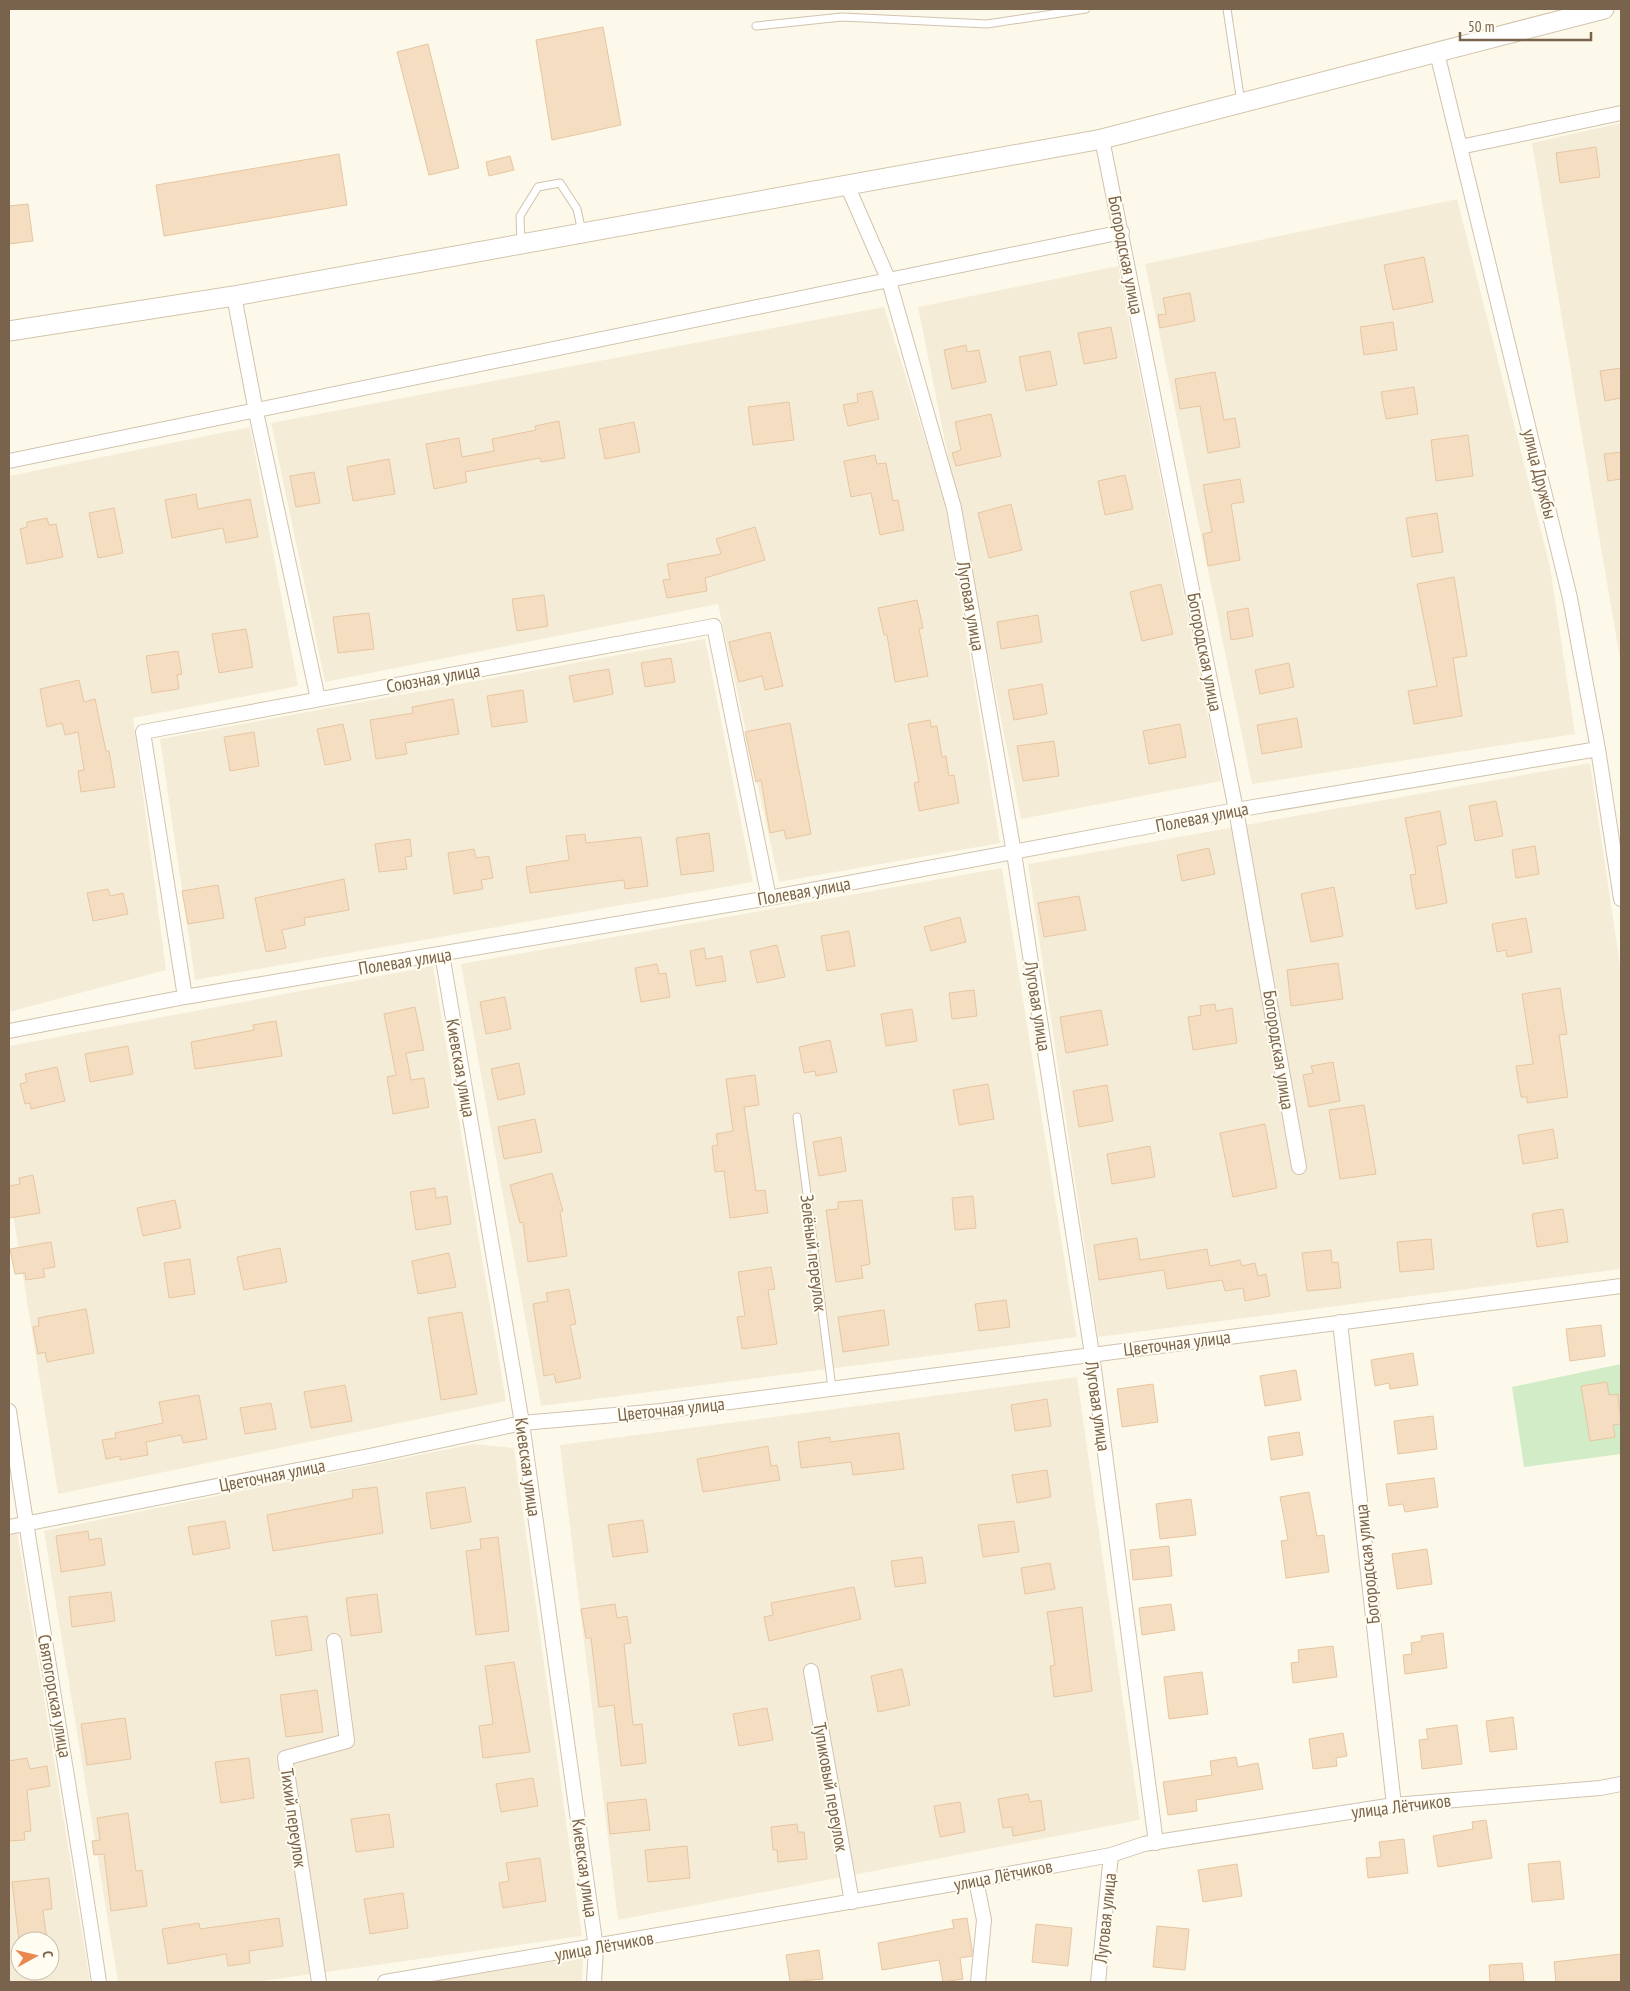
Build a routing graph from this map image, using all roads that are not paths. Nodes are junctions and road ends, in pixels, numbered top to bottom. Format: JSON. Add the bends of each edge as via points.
{"nodes":[{"id":1,"x":1086,"y":9,"type":"edge"},
{"id":2,"x":1226,"y":9,"type":"edge"},
{"id":3,"x":1604,"y":9,"type":"edge"},
{"id":4,"x":756,"y":26,"type":"dead end"},
{"id":5,"x":1437,"y":53,"type":"junction"},
{"id":6,"x":1241,"y":103,"type":"junction"},
{"id":7,"x":1621,"y":113,"type":"edge"},
{"id":8,"x":1102,"y":139,"type":"junction"},
{"id":9,"x":1460,"y":146,"type":"junction"},
{"id":10,"x":847,"y":185,"type":"junction"},
{"id":11,"x":1122,"y":232,"type":"junction"},
{"id":12,"x":582,"y":233,"type":"junction"},
{"id":13,"x":521,"y":244,"type":"junction"},
{"id":14,"x":889,"y":281,"type":"junction"},
{"id":15,"x":234,"y":296,"type":"junction"},
{"id":16,"x":9,"y":331,"type":"edge"},
{"id":17,"x":256,"y":412,"type":"junction"},
{"id":18,"x":9,"y":461,"type":"edge"},
{"id":19,"x":318,"y":699,"type":"junction"},
{"id":20,"x":1598,"y":749,"type":"junction"},
{"id":21,"x":1236,"y":810,"type":"junction"},
{"id":22,"x":1014,"y":853,"type":"junction"},
{"id":23,"x":769,"y":898,"type":"junction"},
{"id":24,"x":1621,"y":899,"type":"edge"},
{"id":25,"x":442,"y":954,"type":"junction"},
{"id":26,"x":186,"y":997,"type":"junction"},
{"id":27,"x":9,"y":1030,"type":"edge"},
{"id":28,"x":797,"y":1117,"type":"dead end"},
{"id":29,"x":1299,"y":1167,"type":"dead end"},
{"id":30,"x":1621,"y":1286,"type":"edge"},
{"id":31,"x":1340,"y":1322,"type":"junction"},
{"id":32,"x":1092,"y":1354,"type":"junction"},
{"id":33,"x":832,"y":1388,"type":"junction"},
{"id":34,"x":9,"y":1411,"type":"edge"},
{"id":35,"x":522,"y":1423,"type":"junction"},
{"id":36,"x":25,"y":1523,"type":"junction"},
{"id":37,"x":9,"y":1527,"type":"edge"},
{"id":38,"x":334,"y":1641,"type":"dead end"},
{"id":39,"x":811,"y":1671,"type":"dead end"},
{"id":40,"x":1621,"y":1784,"type":"edge"},
{"id":41,"x":1394,"y":1805,"type":"junction"},
{"id":42,"x":1156,"y":1843,"type":"junction"},
{"id":43,"x":1111,"y":1854,"type":"junction"},
{"id":44,"x":976,"y":1880,"type":"junction"},
{"id":45,"x":852,"y":1902,"type":"junction"},
{"id":46,"x":596,"y":1948,"type":"junction"},
{"id":47,"x":99,"y":1982,"type":"edge"},
{"id":48,"x":319,"y":1982,"type":"edge"},
{"id":49,"x":385,"y":1982,"type":"edge"},
{"id":50,"x":594,"y":1982,"type":"edge"},
{"id":51,"x":978,"y":1982,"type":"edge"},
{"id":52,"x":1098,"y":1982,"type":"edge"}],
"edges":[{"from":1,"to":4,"type":"lane","via":[[987,24],[842,17]]},
{"from":2,"to":6,"type":"lane"},
{"from":3,"to":5,"type":"main road"},
{"from":5,"to":6,"type":"main road"},
{"from":5,"to":9,"type":"street","name":"улица Дружбы"},
{"from":6,"to":8,"type":"main road"},
{"from":7,"to":9,"type":"street"},
{"from":8,"to":10,"type":"main road"},
{"from":8,"to":11,"type":"street","name":"Богородская улица"},
{"from":9,"to":20,"type":"street","name":"улица Дружбы","via":[[1570,598]]},
{"from":10,"to":12,"type":"main road"},
{"from":10,"to":14,"type":"street","name":"Луговая улица"},
{"from":11,"to":14,"type":"street"},
{"from":11,"to":21,"type":"street","name":"Богородская улица"},
{"from":12,"to":13,"type":"main road"},
{"from":12,"to":13,"type":"lane","via":[[577,209],[560,183],[538,186],[520,216]]},
{"from":13,"to":15,"type":"main road"},
{"from":14,"to":17,"type":"street"},
{"from":14,"to":22,"type":"street","name":"Луговая улица","via":[[954,508]]},
{"from":15,"to":16,"type":"main road"},
{"from":15,"to":17,"type":"street"},
{"from":17,"to":18,"type":"street"},
{"from":17,"to":19,"type":"street"},
{"from":19,"to":23,"type":"street","name":"Союзная улица","via":[[714,626]]},
{"from":19,"to":26,"type":"street","name":"Союзная улица","via":[[143,732]]},
{"from":20,"to":21,"type":"street","name":"Полевая улица"},
{"from":20,"to":24,"type":"street","name":"улица Дружбы"},
{"from":21,"to":22,"type":"street","name":"Полевая улица"},
{"from":21,"to":29,"type":"street","name":"Богородская улица"},
{"from":22,"to":23,"type":"street","name":"Полевая улица"},
{"from":22,"to":32,"type":"street","name":"Луговая улица"},
{"from":23,"to":25,"type":"street","name":"Полевая улица"},
{"from":25,"to":26,"type":"street","name":"Полевая улица"},
{"from":25,"to":35,"type":"street","name":"Киевская улица"},
{"from":26,"to":27,"type":"street","name":"Полевая улица"},
{"from":28,"to":33,"type":"lane","name":"Зелёный переулок"},
{"from":30,"to":31,"type":"street","name":"Цветочная улица"},
{"from":31,"to":32,"type":"street","name":"Цветочная улица"},
{"from":31,"to":41,"type":"street","name":"Богородская улица"},
{"from":32,"to":33,"type":"street","name":"Цветочная улица"},
{"from":32,"to":42,"type":"street","name":"Луговая улица"},
{"from":33,"to":35,"type":"street","name":"Цветочная улица","via":[[661,1411]]},
{"from":34,"to":36,"type":"street","name":"Святогорская улица"},
{"from":35,"to":36,"type":"street","name":"Цветочная улица"},
{"from":35,"to":46,"type":"street","name":"Киевская улица"},
{"from":36,"to":37,"type":"street","name":"Цветочная улица"},
{"from":36,"to":47,"type":"street","name":"Святогорская улица"},
{"from":38,"to":48,"type":"street","name":"Тихий переулок","via":[[347,1741],[285,1758]]},
{"from":39,"to":45,"type":"street","name":"Тупиковый переулок"},
{"from":40,"to":41,"type":"street","name":"улица Лётчиков"},
{"from":41,"to":42,"type":"street","name":"улица Лётчиков"},
{"from":42,"to":43,"type":"street","name":"улица Лётчиков"},
{"from":43,"to":44,"type":"street","name":"улица Лётчиков"},
{"from":43,"to":52,"type":"street","name":"Луговая улица"},
{"from":44,"to":45,"type":"street","name":"улица Лётчиков"},
{"from":44,"to":51,"type":"street","via":[[984,1920]]},
{"from":45,"to":46,"type":"street","name":"улица Лётчиков"},
{"from":46,"to":49,"type":"street","name":"улица Лётчиков"},
{"from":46,"to":50,"type":"street","name":"Киевская улица"}]}
